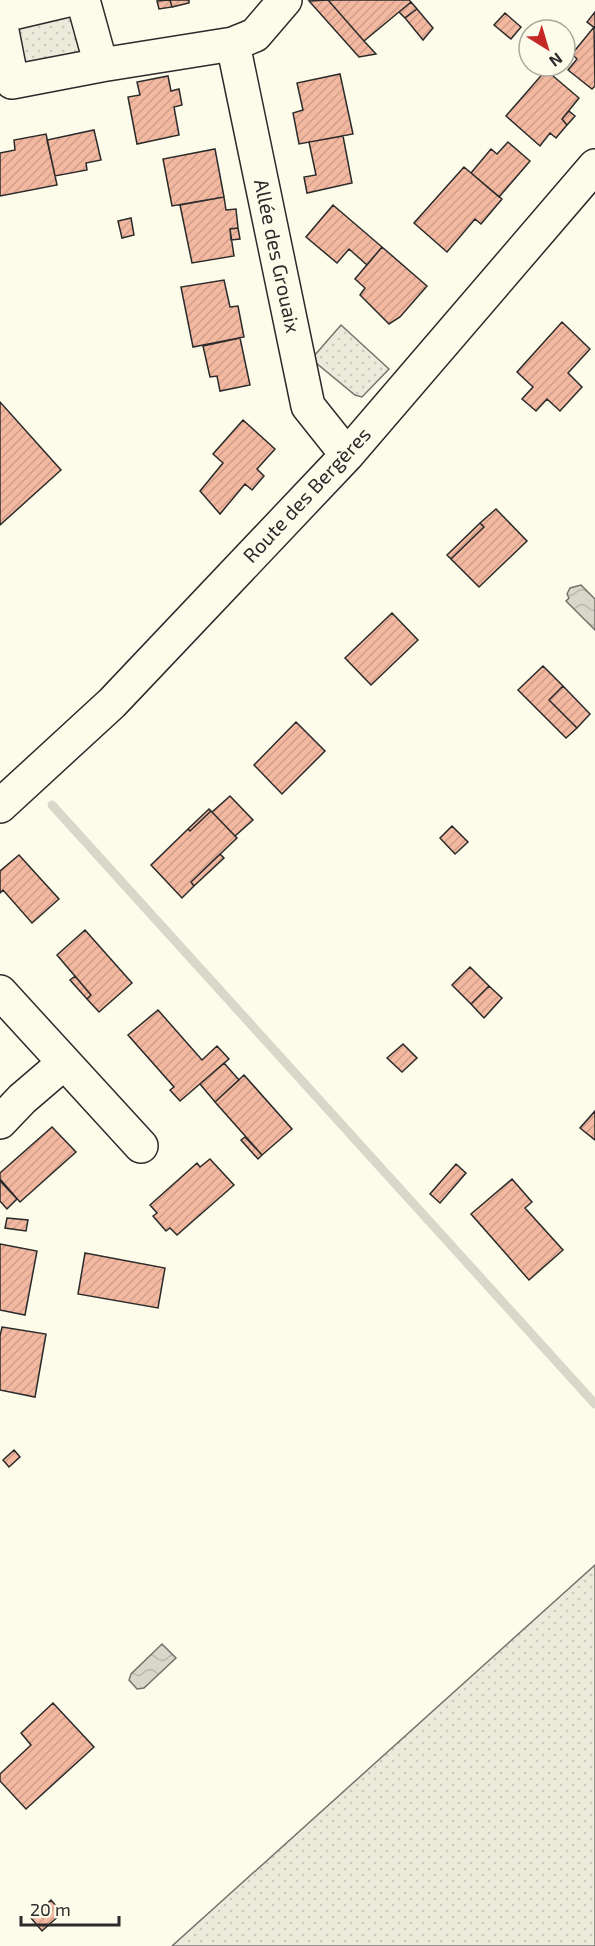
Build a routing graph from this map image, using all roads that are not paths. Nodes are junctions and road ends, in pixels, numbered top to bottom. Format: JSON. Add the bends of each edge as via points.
{"nodes":[{"id":1,"x":68,"y":0,"type":"edge"},
{"id":2,"x":83,"y":0,"type":"edge"},
{"id":3,"x":285,"y":0,"type":"edge"},
{"id":4,"x":0,"y":18,"type":"edge"},
{"id":5,"x":234,"y":44,"type":"junction"},
{"id":6,"x":102,"y":65,"type":"junction"},
{"id":7,"x":595,"y":166,"type":"edge"},
{"id":8,"x":347,"y":455,"type":"junction"},
{"id":9,"x":0,"y":806,"type":"edge"},
{"id":10,"x":0,"y":992,"type":"edge"},
{"id":11,"x":64,"y":1063,"type":"junction"},
{"id":12,"x":0,"y":1122,"type":"edge"},
{"id":13,"x":141,"y":1146,"type":"dead end"}],
"edges":[{"from":1,"to":4,"type":"street"},
{"from":2,"to":6,"type":"street"},
{"from":3,"to":5,"type":"street","via":[[255,34]]},
{"from":4,"to":6,"type":"street","via":[[12,82]]},
{"from":5,"to":6,"type":"street"},
{"from":5,"to":8,"type":"street","name":"Allée des Grouaix","via":[[308,406]]},
{"from":7,"to":8,"type":"street","name":"Route des Bergères"},
{"from":8,"to":9,"type":"street","name":"Route des Bergères","via":[[112,703]]},
{"from":10,"to":11,"type":"street"},
{"from":11,"to":12,"type":"street"},
{"from":11,"to":13,"type":"street"}]}
